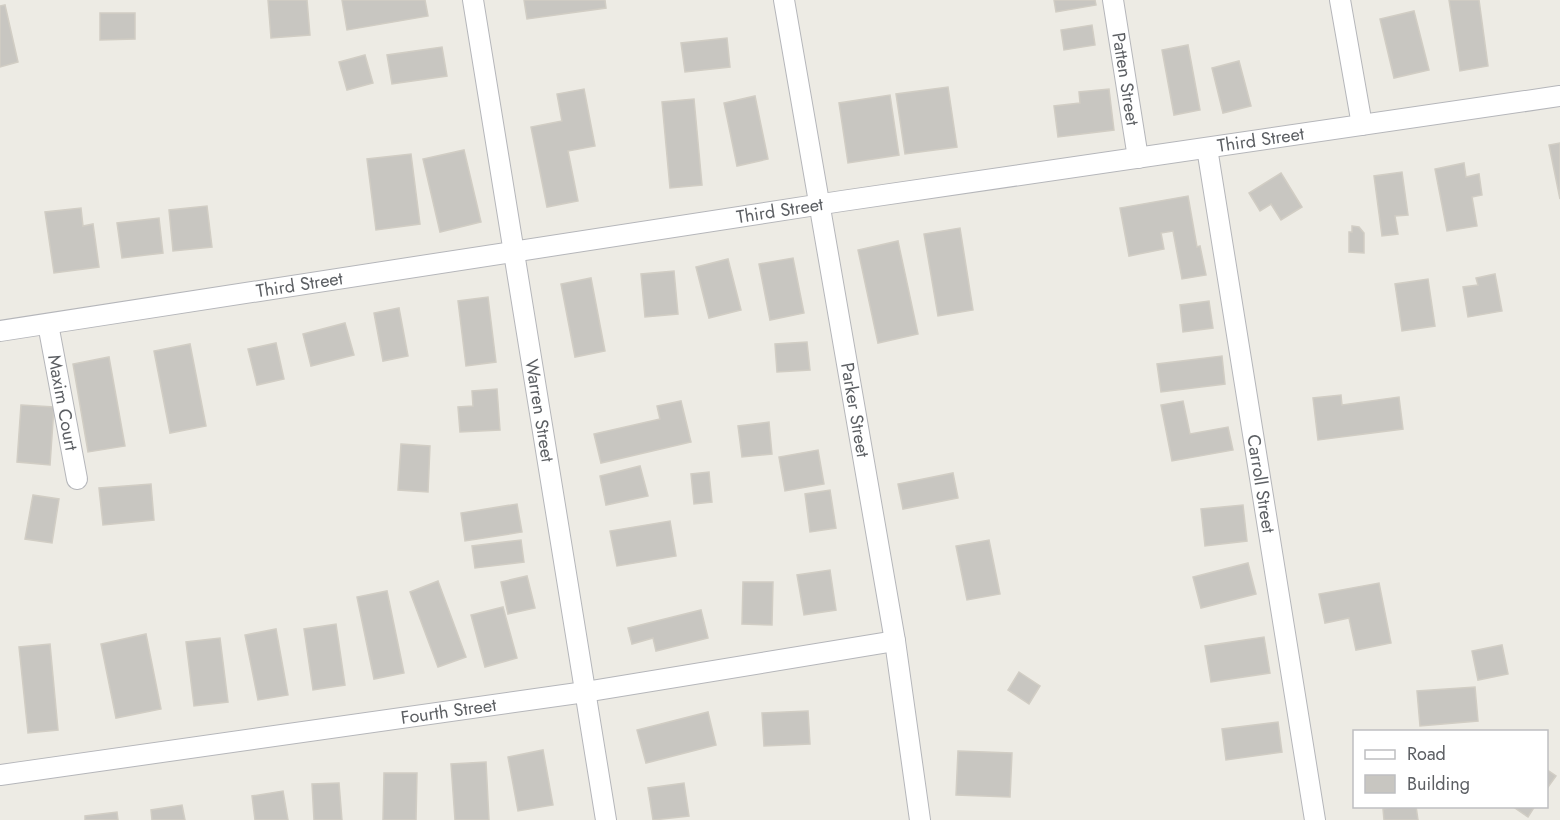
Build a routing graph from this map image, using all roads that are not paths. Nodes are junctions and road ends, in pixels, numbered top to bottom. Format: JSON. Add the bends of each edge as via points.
{"nodes":[{"id":1,"x":473,"y":0,"type":"edge"},
{"id":2,"x":784,"y":0,"type":"edge"},
{"id":3,"x":1113,"y":0,"type":"edge"},
{"id":4,"x":1340,"y":0,"type":"edge"},
{"id":5,"x":1560,"y":96,"type":"edge"},
{"id":6,"x":1362,"y":125,"type":"junction"},
{"id":7,"x":1208,"y":148,"type":"junction"},
{"id":8,"x":1138,"y":158,"type":"junction"},
{"id":9,"x":819,"y":204,"type":"junction"},
{"id":10,"x":513,"y":253,"type":"junction"},
{"id":11,"x":48,"y":324,"type":"junction"},
{"id":12,"x":0,"y":331,"type":"edge"},
{"id":13,"x":77,"y":479,"type":"dead end"},
{"id":14,"x":895,"y":641,"type":"junction"},
{"id":15,"x":585,"y":692,"type":"junction"},
{"id":16,"x":0,"y":775,"type":"edge"},
{"id":17,"x":606,"y":820,"type":"edge"},
{"id":18,"x":920,"y":820,"type":"edge"},
{"id":19,"x":1315,"y":820,"type":"edge"}],
"edges":[{"from":1,"to":10,"type":"street","name":"Warren Street"},
{"from":2,"to":9,"type":"street","name":"Parker Street"},
{"from":3,"to":8,"type":"street","name":"Patten Street"},
{"from":4,"to":6,"type":"street"},
{"from":5,"to":6,"type":"street","name":"Third Street"},
{"from":6,"to":7,"type":"street","name":"Third Street"},
{"from":7,"to":8,"type":"street","name":"Third Street"},
{"from":7,"to":19,"type":"street","name":"Carroll Street"},
{"from":8,"to":9,"type":"street","name":"Third Street"},
{"from":9,"to":10,"type":"street","name":"Third Street"},
{"from":9,"to":14,"type":"street","name":"Parker Street"},
{"from":10,"to":11,"type":"street","name":"Third Street"},
{"from":10,"to":15,"type":"street","name":"Warren Street"},
{"from":11,"to":12,"type":"street","name":"Third Street"},
{"from":11,"to":13,"type":"street","name":"Maxim Court"},
{"from":14,"to":15,"type":"street","name":"Fourth Street"},
{"from":14,"to":18,"type":"street","name":"Parker Street"},
{"from":15,"to":16,"type":"street","name":"Fourth Street"},
{"from":15,"to":17,"type":"street","name":"Warren Street"}]}
